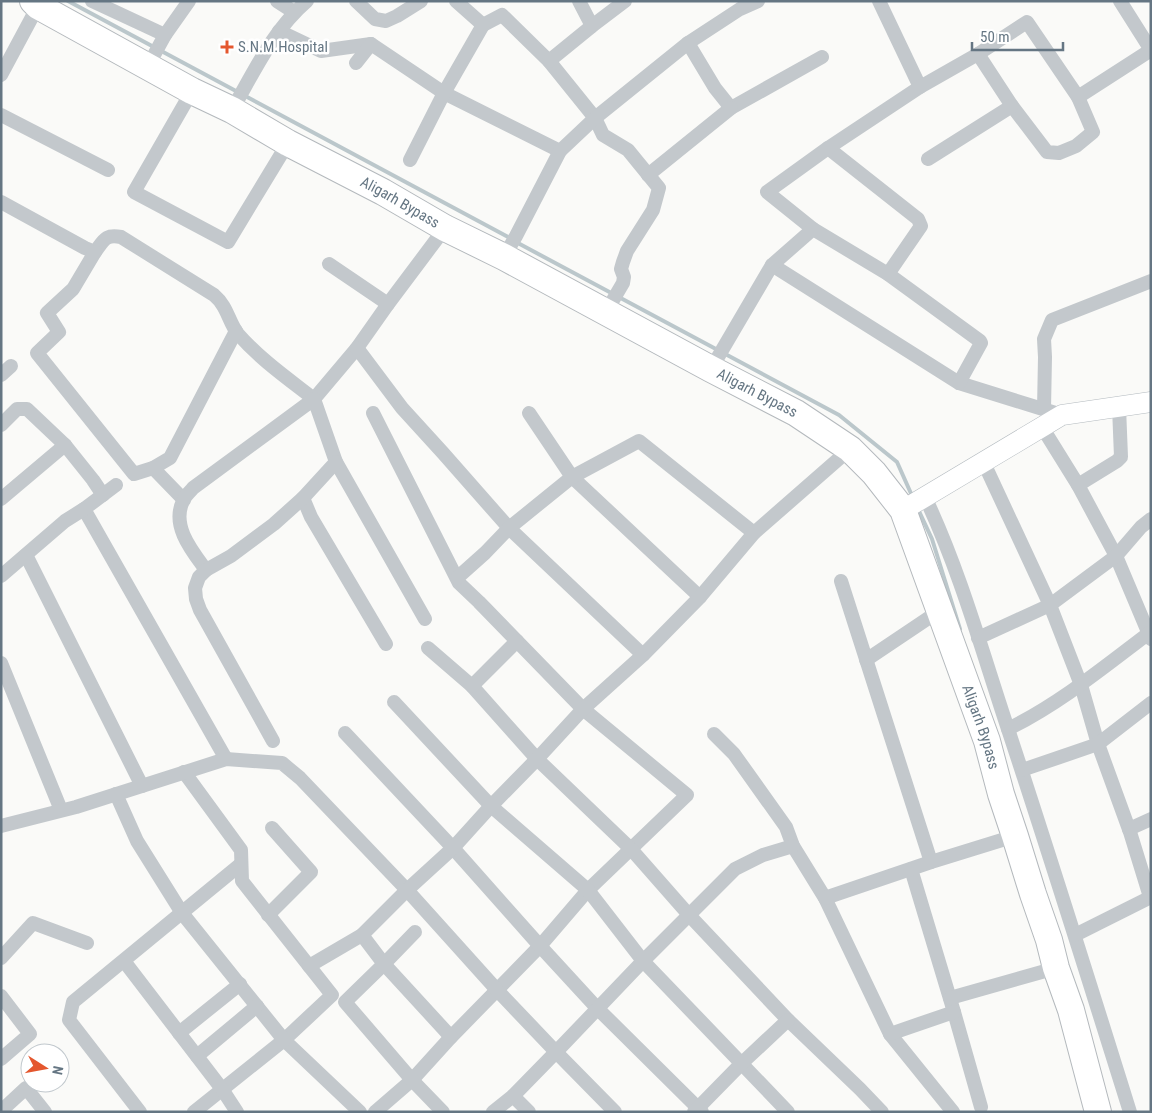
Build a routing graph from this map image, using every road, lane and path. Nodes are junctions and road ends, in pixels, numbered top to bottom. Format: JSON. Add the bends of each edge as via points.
{"nodes":[{"id":1,"x":92,"y":1,"type":"edge"},
{"id":2,"x":189,"y":1,"type":"edge"},
{"id":3,"x":277,"y":1,"type":"edge"},
{"id":4,"x":307,"y":1,"type":"edge"},
{"id":5,"x":356,"y":1,"type":"edge"},
{"id":6,"x":421,"y":1,"type":"edge"},
{"id":7,"x":456,"y":1,"type":"edge"},
{"id":8,"x":579,"y":1,"type":"edge"},
{"id":9,"x":625,"y":1,"type":"edge"},
{"id":10,"x":758,"y":1,"type":"edge"},
{"id":11,"x":879,"y":1,"type":"edge"},
{"id":12,"x":1120,"y":1,"type":"edge"},
{"id":13,"x":35,"y":4,"type":"edge"},
{"id":14,"x":502,"y":8,"type":"edge"},
{"id":15,"x":294,"y":12,"type":"junction"},
{"id":16,"x":482,"y":25,"type":"junction"},
{"id":17,"x":592,"y":26,"type":"junction"},
{"id":18,"x":279,"y":31,"type":"junction"},
{"id":19,"x":164,"y":37,"type":"junction"},
{"id":20,"x":371,"y":44,"type":"junction"},
{"id":21,"x":688,"y":44,"type":"junction"},
{"id":22,"x":1151,"y":50,"type":"edge"},
{"id":23,"x":978,"y":54,"type":"junction"},
{"id":24,"x":822,"y":57,"type":"dead end"},
{"id":25,"x":151,"y":61,"type":"junction"},
{"id":26,"x":549,"y":61,"type":"junction"},
{"id":27,"x":356,"y":64,"type":"dead end"},
{"id":28,"x":1,"y":75,"type":"edge"},
{"id":29,"x":920,"y":88,"type":"junction"},
{"id":30,"x":192,"y":91,"type":"junction"},
{"id":31,"x":444,"y":93,"type":"junction"},
{"id":32,"x":1078,"y":97,"type":"junction"},
{"id":33,"x":235,"y":105,"type":"junction"},
{"id":34,"x":1012,"y":106,"type":"junction"},
{"id":35,"x":731,"y":108,"type":"junction"},
{"id":36,"x":1,"y":115,"type":"edge"},
{"id":37,"x":595,"y":118,"type":"junction"},
{"id":38,"x":288,"y":143,"type":"junction"},
{"id":39,"x":828,"y":148,"type":"junction"},
{"id":40,"x":560,"y":151,"type":"junction"},
{"id":41,"x":928,"y":159,"type":"dead end"},
{"id":42,"x":410,"y":160,"type":"dead end"},
{"id":43,"x":108,"y":170,"type":"dead end"},
{"id":44,"x":648,"y":175,"type":"junction"},
{"id":45,"x":1,"y":202,"type":"edge"},
{"id":46,"x":445,"y":228,"type":"junction"},
{"id":47,"x":813,"y":229,"type":"junction"},
{"id":48,"x":510,"y":247,"type":"junction"},
{"id":49,"x":95,"y":252,"type":"junction"},
{"id":50,"x":329,"y":264,"type":"dead end"},
{"id":51,"x":772,"y":264,"type":"junction"},
{"id":52,"x":888,"y":274,"type":"junction"},
{"id":53,"x":1151,"y":281,"type":"edge"},
{"id":54,"x":388,"y":304,"type":"junction"},
{"id":55,"x":611,"y":304,"type":"junction"},
{"id":56,"x":236,"y":331,"type":"junction"},
{"id":57,"x":357,"y":348,"type":"junction"},
{"id":58,"x":713,"y":365,"type":"junction"},
{"id":59,"x":959,"y":383,"type":"junction"},
{"id":60,"x":314,"y":399,"type":"junction"},
{"id":61,"x":1151,"y":402,"type":"edge"},
{"id":62,"x":1119,"y":407,"type":"junction"},
{"id":63,"x":373,"y":413,"type":"dead end"},
{"id":64,"x":529,"y":413,"type":"dead end"},
{"id":65,"x":1049,"y":417,"type":"junction"},
{"id":66,"x":1,"y":425,"type":"edge"},
{"id":67,"x":65,"y":445,"type":"junction"},
{"id":68,"x":850,"y":449,"type":"junction"},
{"id":69,"x":983,"y":461,"type":"junction"},
{"id":70,"x":336,"y":462,"type":"junction"},
{"id":71,"x":153,"y":468,"type":"junction"},
{"id":72,"x":572,"y":477,"type":"junction"},
{"id":73,"x":116,"y":485,"type":"dead end"},
{"id":74,"x":1078,"y":485,"type":"junction"},
{"id":75,"x":103,"y":494,"type":"junction"},
{"id":76,"x":304,"y":498,"type":"junction"},
{"id":77,"x":1,"y":499,"type":"edge"},
{"id":78,"x":184,"y":500,"type":"junction"},
{"id":79,"x":914,"y":504,"type":"junction"},
{"id":80,"x":84,"y":509,"type":"junction"},
{"id":81,"x":1151,"y":519,"type":"edge"},
{"id":82,"x":509,"y":528,"type":"junction"},
{"id":83,"x":754,"y":533,"type":"junction"},
{"id":84,"x":26,"y":555,"type":"junction"},
{"id":85,"x":1116,"y":556,"type":"junction"},
{"id":86,"x":206,"y":570,"type":"junction"},
{"id":87,"x":1,"y":576,"type":"edge"},
{"id":88,"x":457,"y":578,"type":"junction"},
{"id":89,"x":841,"y":581,"type":"dead end"},
{"id":90,"x":700,"y":596,"type":"junction"},
{"id":91,"x":1050,"y":605,"type":"junction"},
{"id":92,"x":939,"y":611,"type":"junction"},
{"id":93,"x":425,"y":619,"type":"dead end"},
{"id":94,"x":1150,"y":636,"type":"edge"},
{"id":95,"x":978,"y":638,"type":"junction"},
{"id":96,"x":517,"y":641,"type":"junction"},
{"id":97,"x":386,"y":644,"type":"dead end"},
{"id":98,"x":428,"y":648,"type":"dead end"},
{"id":99,"x":643,"y":655,"type":"junction"},
{"id":100,"x":866,"y":660,"type":"junction"},
{"id":101,"x":1,"y":664,"type":"edge"},
{"id":102,"x":1081,"y":685,"type":"junction"},
{"id":103,"x":472,"y":686,"type":"junction"},
{"id":104,"x":394,"y":702,"type":"dead end"},
{"id":105,"x":1149,"y":707,"type":"edge"},
{"id":106,"x":583,"y":709,"type":"junction"},
{"id":107,"x":1008,"y":729,"type":"junction"},
{"id":108,"x":345,"y":733,"type":"dead end"},
{"id":109,"x":714,"y":734,"type":"dead end"},
{"id":110,"x":273,"y":741,"type":"dead end"},
{"id":111,"x":1098,"y":744,"type":"junction"},
{"id":112,"x":226,"y":759,"type":"junction"},
{"id":113,"x":537,"y":759,"type":"junction"},
{"id":114,"x":1022,"y":770,"type":"junction"},
{"id":115,"x":184,"y":772,"type":"junction"},
{"id":116,"x":142,"y":786,"type":"junction"},
{"id":117,"x":116,"y":794,"type":"junction"},
{"id":118,"x":490,"y":806,"type":"junction"},
{"id":119,"x":61,"y":810,"type":"junction"},
{"id":120,"x":1151,"y":819,"type":"edge"},
{"id":121,"x":1,"y":826,"type":"edge"},
{"id":122,"x":272,"y":828,"type":"dead end"},
{"id":123,"x":1129,"y":829,"type":"junction"},
{"id":124,"x":1015,"y":836,"type":"junction"},
{"id":125,"x":793,"y":846,"type":"junction"},
{"id":126,"x":453,"y":848,"type":"junction"},
{"id":127,"x":631,"y":850,"type":"junction"},
{"id":128,"x":931,"y":862,"type":"junction"},
{"id":129,"x":242,"y":864,"type":"junction"},
{"id":130,"x":911,"y":869,"type":"junction"},
{"id":131,"x":228,"y":875,"type":"junction"},
{"id":132,"x":242,"y":881,"type":"junction"},
{"id":133,"x":407,"y":890,"type":"junction"},
{"id":134,"x":588,"y":890,"type":"junction"},
{"id":135,"x":1150,"y":897,"type":"edge"},
{"id":136,"x":825,"y":898,"type":"junction"},
{"id":137,"x":182,"y":913,"type":"junction"},
{"id":138,"x":268,"y":915,"type":"junction"},
{"id":139,"x":689,"y":915,"type":"junction"},
{"id":140,"x":415,"y":932,"type":"dead end"},
{"id":141,"x":1075,"y":935,"type":"junction"},
{"id":142,"x":362,"y":936,"type":"junction"},
{"id":143,"x":87,"y":943,"type":"dead end"},
{"id":144,"x":540,"y":946,"type":"junction"},
{"id":145,"x":1,"y":958,"type":"edge"},
{"id":146,"x":124,"y":960,"type":"junction"},
{"id":147,"x":643,"y":961,"type":"junction"},
{"id":148,"x":384,"y":964,"type":"junction"},
{"id":149,"x":309,"y":966,"type":"junction"},
{"id":150,"x":1056,"y":968,"type":"junction"},
{"id":151,"x":240,"y":984,"type":"junction"},
{"id":152,"x":497,"y":990,"type":"junction"},
{"id":153,"x":332,"y":995,"type":"junction"},
{"id":154,"x":1,"y":996,"type":"edge"},
{"id":155,"x":950,"y":998,"type":"junction"},
{"id":156,"x":345,"y":1002,"type":"junction"},
{"id":157,"x":257,"y":1006,"type":"junction"},
{"id":158,"x":597,"y":1008,"type":"junction"},
{"id":159,"x":954,"y":1012,"type":"junction"},
{"id":160,"x":788,"y":1020,"type":"junction"},
{"id":161,"x":179,"y":1033,"type":"junction"},
{"id":162,"x":890,"y":1034,"type":"junction"},
{"id":163,"x":451,"y":1037,"type":"junction"},
{"id":164,"x":284,"y":1040,"type":"junction"},
{"id":165,"x":556,"y":1052,"type":"junction"},
{"id":166,"x":197,"y":1056,"type":"junction"},
{"id":167,"x":1,"y":1059,"type":"edge"},
{"id":168,"x":742,"y":1063,"type":"junction"},
{"id":169,"x":412,"y":1080,"type":"junction"},
{"id":170,"x":222,"y":1089,"type":"junction"},
{"id":171,"x":512,"y":1096,"type":"junction"},
{"id":172,"x":981,"y":1107,"type":"dead end"},
{"id":173,"x":1,"y":1111,"type":"edge"},
{"id":174,"x":698,"y":1111,"type":"edge"},
{"id":175,"x":45,"y":1112,"type":"edge"},
{"id":176,"x":140,"y":1112,"type":"edge"},
{"id":177,"x":194,"y":1112,"type":"edge"},
{"id":178,"x":237,"y":1112,"type":"edge"},
{"id":179,"x":360,"y":1112,"type":"edge"},
{"id":180,"x":375,"y":1112,"type":"edge"},
{"id":181,"x":443,"y":1112,"type":"edge"},
{"id":182,"x":493,"y":1112,"type":"edge"},
{"id":183,"x":529,"y":1112,"type":"edge"},
{"id":184,"x":615,"y":1112,"type":"edge"},
{"id":185,"x":788,"y":1112,"type":"edge"},
{"id":186,"x":882,"y":1112,"type":"edge"},
{"id":187,"x":953,"y":1112,"type":"edge"},
{"id":188,"x":1098,"y":1112,"type":"edge"},
{"id":189,"x":1130,"y":1112,"type":"edge"}],
"edges":[{"from":1,"to":19,"type":"street"},
{"from":2,"to":19,"type":"street"},
{"from":3,"to":15,"type":"street"},
{"from":4,"to":15,"type":"street"},
{"from":5,"to":6,"type":"street","via":[[375,19],[386,21]]},
{"from":7,"to":16,"type":"street"},
{"from":8,"to":17,"type":"street"},
{"from":9,"to":17,"type":"street"},
{"from":10,"to":21,"type":"street","via":[[740,9]]},
{"from":11,"to":29,"type":"street"},
{"from":12,"to":22,"type":"street"},
{"from":13,"to":25,"type":"highway","name":"Aligarh Bypass"},
{"from":13,"to":28,"type":"street"},
{"from":14,"to":16,"type":"street"},
{"from":14,"to":26,"type":"street"},
{"from":15,"to":18,"type":"street"},
{"from":16,"to":31,"type":"street"},
{"from":17,"to":26,"type":"street"},
{"from":18,"to":20,"type":"street","via":[[321,51]]},
{"from":18,"to":33,"type":"street"},
{"from":19,"to":25,"type":"street"},
{"from":20,"to":27,"type":"street"},
{"from":20,"to":31,"type":"street"},
{"from":21,"to":35,"type":"street"},
{"from":21,"to":37,"type":"street"},
{"from":22,"to":32,"type":"street"},
{"from":23,"to":29,"type":"street"},
{"from":23,"to":32,"type":"street","via":[[1027,22]]},
{"from":23,"to":34,"type":"street"},
{"from":24,"to":35,"type":"street"},
{"from":25,"to":30,"type":"highway","name":"Aligarh Bypass"},
{"from":26,"to":37,"type":"street"},
{"from":29,"to":39,"type":"street"},
{"from":30,"to":33,"type":"highway","name":"Aligarh Bypass"},
{"from":30,"to":38,"type":"street","via":[[134,192],[228,242]]},
{"from":31,"to":40,"type":"street"},
{"from":31,"to":42,"type":"street"},
{"from":32,"to":34,"type":"street","via":[[1093,132],[1076,146],[1058,153],[1047,152]]},
{"from":33,"to":38,"type":"highway","name":"Aligarh Bypass"},
{"from":34,"to":41,"type":"street"},
{"from":35,"to":44,"type":"street"},
{"from":36,"to":43,"type":"street"},
{"from":37,"to":40,"type":"street"},
{"from":37,"to":44,"type":"street","via":[[603,135],[628,150]]},
{"from":38,"to":46,"type":"highway","name":"Aligarh Bypass"},
{"from":39,"to":47,"type":"street","via":[[766,192]]},
{"from":39,"to":52,"type":"street","via":[[918,219],[922,226]]},
{"from":40,"to":48,"type":"street"},
{"from":44,"to":55,"type":"street","via":[[659,188],[657,197],[627,251],[621,269],[623,283]]},
{"from":45,"to":49,"type":"street"},
{"from":46,"to":48,"type":"highway","name":"Aligarh Bypass"},
{"from":46,"to":54,"type":"street"},
{"from":47,"to":51,"type":"street"},
{"from":47,"to":52,"type":"street"},
{"from":48,"to":55,"type":"highway","name":"Aligarh Bypass"},
{"from":49,"to":56,"type":"street","via":[[106,238],[122,237],[214,295],[221,301]]},
{"from":49,"to":71,"type":"street","via":[[74,289],[47,313],[60,332],[37,353],[134,474]]},
{"from":50,"to":54,"type":"street"},
{"from":51,"to":58,"type":"street"},
{"from":51,"to":59,"type":"street"},
{"from":52,"to":59,"type":"street","via":[[980,341]]},
{"from":53,"to":65,"type":"street","via":[[1052,320],[1044,339]]},
{"from":54,"to":57,"type":"street"},
{"from":55,"to":58,"type":"highway","name":"Aligarh Bypass"},
{"from":56,"to":60,"type":"street","via":[[256,353]]},
{"from":56,"to":71,"type":"street","via":[[170,458]]},
{"from":57,"to":60,"type":"street"},
{"from":57,"to":82,"type":"street","via":[[402,408]]},
{"from":58,"to":68,"type":"highway","name":"Aligarh Bypass"},
{"from":59,"to":65,"type":"street"},
{"from":60,"to":70,"type":"street"},
{"from":60,"to":78,"type":"street","via":[[193,488]]},
{"from":61,"to":62,"type":"street"},
{"from":62,"to":65,"type":"street"},
{"from":62,"to":74,"type":"street","via":[[1121,457]]},
{"from":63,"to":88,"type":"street"},
{"from":64,"to":72,"type":"street"},
{"from":65,"to":69,"type":"street"},
{"from":65,"to":74,"type":"street"},
{"from":66,"to":67,"type":"street","via":[[17,408],[28,409]]},
{"from":67,"to":75,"type":"street"},
{"from":67,"to":77,"type":"street"},
{"from":68,"to":79,"type":"highway","name":"Aligarh Bypass","via":[[874,473]]},
{"from":68,"to":83,"type":"street"},
{"from":69,"to":79,"type":"street"},
{"from":69,"to":91,"type":"street"},
{"from":70,"to":76,"type":"street"},
{"from":70,"to":93,"type":"street"},
{"from":71,"to":78,"type":"street"},
{"from":72,"to":82,"type":"street"},
{"from":72,"to":83,"type":"street","via":[[639,441]]},
{"from":72,"to":90,"type":"street"},
{"from":73,"to":75,"type":"street"},
{"from":74,"to":85,"type":"street"},
{"from":75,"to":80,"type":"street"},
{"from":76,"to":86,"type":"street","via":[[251,542]]},
{"from":76,"to":97,"type":"street","via":[[311,517]]},
{"from":78,"to":86,"type":"street","via":[[180,525]]},
{"from":79,"to":92,"type":"highway","name":"Aligarh Bypass"},
{"from":79,"to":95,"type":"street","via":[[940,530]]},
{"from":80,"to":84,"type":"street"},
{"from":80,"to":112,"type":"street"},
{"from":81,"to":85,"type":"street"},
{"from":82,"to":88,"type":"street"},
{"from":82,"to":99,"type":"street"},
{"from":83,"to":90,"type":"street"},
{"from":84,"to":87,"type":"street"},
{"from":84,"to":116,"type":"street"},
{"from":85,"to":91,"type":"street"},
{"from":85,"to":94,"type":"street"},
{"from":86,"to":110,"type":"street","via":[[195,588],[196,599]]},
{"from":88,"to":96,"type":"street"},
{"from":89,"to":100,"type":"street"},
{"from":90,"to":99,"type":"street"},
{"from":91,"to":95,"type":"street"},
{"from":91,"to":102,"type":"street"},
{"from":92,"to":100,"type":"street"},
{"from":92,"to":124,"type":"highway","name":"Aligarh Bypass","via":[[987,741]]},
{"from":94,"to":102,"type":"street"},
{"from":95,"to":107,"type":"street"},
{"from":96,"to":103,"type":"street"},
{"from":96,"to":106,"type":"street"},
{"from":98,"to":103,"type":"street"},
{"from":99,"to":106,"type":"street"},
{"from":100,"to":128,"type":"street"},
{"from":101,"to":119,"type":"street"},
{"from":102,"to":107,"type":"street"},
{"from":102,"to":111,"type":"street"},
{"from":103,"to":113,"type":"street"},
{"from":104,"to":118,"type":"street"},
{"from":105,"to":111,"type":"street"},
{"from":106,"to":113,"type":"street"},
{"from":106,"to":127,"type":"street","via":[[687,795]]},
{"from":107,"to":114,"type":"street"},
{"from":108,"to":126,"type":"street"},
{"from":109,"to":125,"type":"street","via":[[734,754],[786,827]]},
{"from":111,"to":114,"type":"street"},
{"from":111,"to":123,"type":"street"},
{"from":112,"to":115,"type":"street"},
{"from":112,"to":133,"type":"street","via":[[282,763]]},
{"from":113,"to":118,"type":"street"},
{"from":113,"to":127,"type":"street"},
{"from":114,"to":141,"type":"street"},
{"from":115,"to":116,"type":"street"},
{"from":115,"to":129,"type":"street","via":[[241,850]]},
{"from":116,"to":117,"type":"street"},
{"from":117,"to":119,"type":"street"},
{"from":117,"to":137,"type":"street","via":[[137,842]]},
{"from":118,"to":126,"type":"street"},
{"from":118,"to":134,"type":"street"},
{"from":119,"to":121,"type":"street"},
{"from":120,"to":123,"type":"street"},
{"from":122,"to":138,"type":"street","via":[[311,872]]},
{"from":123,"to":135,"type":"street"},
{"from":124,"to":128,"type":"street"},
{"from":124,"to":150,"type":"highway","name":"Aligarh Bypass"},
{"from":125,"to":136,"type":"street"},
{"from":125,"to":139,"type":"street","via":[[763,855],[735,869]]},
{"from":126,"to":133,"type":"street"},
{"from":126,"to":144,"type":"street"},
{"from":127,"to":134,"type":"street"},
{"from":127,"to":139,"type":"street"},
{"from":128,"to":130,"type":"street"},
{"from":129,"to":131,"type":"street"},
{"from":129,"to":132,"type":"street"},
{"from":130,"to":136,"type":"street"},
{"from":130,"to":155,"type":"street"},
{"from":131,"to":132,"type":"street"},
{"from":131,"to":137,"type":"street"},
{"from":132,"to":138,"type":"street"},
{"from":133,"to":142,"type":"street"},
{"from":133,"to":152,"type":"street"},
{"from":134,"to":144,"type":"street"},
{"from":134,"to":147,"type":"street"},
{"from":135,"to":141,"type":"street"},
{"from":136,"to":162,"type":"street"},
{"from":137,"to":146,"type":"street"},
{"from":137,"to":151,"type":"street"},
{"from":138,"to":149,"type":"street"},
{"from":139,"to":147,"type":"street"},
{"from":139,"to":160,"type":"street"},
{"from":140,"to":148,"type":"street"},
{"from":141,"to":189,"type":"street"},
{"from":142,"to":148,"type":"street"},
{"from":142,"to":149,"type":"street"},
{"from":143,"to":145,"type":"street","via":[[33,923]]},
{"from":144,"to":152,"type":"street"},
{"from":144,"to":158,"type":"street"},
{"from":146,"to":161,"type":"street"},
{"from":146,"to":176,"type":"street","via":[[73,1002],[69,1020]]},
{"from":147,"to":158,"type":"street"},
{"from":147,"to":168,"type":"street"},
{"from":148,"to":156,"type":"street"},
{"from":148,"to":163,"type":"street"},
{"from":149,"to":153,"type":"street"},
{"from":150,"to":155,"type":"street"},
{"from":150,"to":188,"type":"highway","name":"Aligarh Bypass"},
{"from":151,"to":157,"type":"street"},
{"from":151,"to":161,"type":"street"},
{"from":152,"to":163,"type":"street"},
{"from":152,"to":165,"type":"street"},
{"from":153,"to":156,"type":"street"},
{"from":153,"to":164,"type":"street"},
{"from":154,"to":167,"type":"street","via":[[30,1034]]},
{"from":155,"to":159,"type":"street"},
{"from":156,"to":169,"type":"street"},
{"from":157,"to":164,"type":"street"},
{"from":157,"to":166,"type":"street"},
{"from":158,"to":165,"type":"street"},
{"from":158,"to":174,"type":"street"},
{"from":159,"to":162,"type":"street"},
{"from":159,"to":172,"type":"street"},
{"from":160,"to":168,"type":"street"},
{"from":160,"to":186,"type":"street"},
{"from":161,"to":166,"type":"street"},
{"from":162,"to":187,"type":"street"},
{"from":163,"to":169,"type":"street"},
{"from":164,"to":170,"type":"street"},
{"from":164,"to":179,"type":"street"},
{"from":165,"to":171,"type":"street"},
{"from":165,"to":184,"type":"street"},
{"from":166,"to":170,"type":"street"},
{"from":168,"to":174,"type":"street"},
{"from":168,"to":185,"type":"street"},
{"from":169,"to":180,"type":"street"},
{"from":169,"to":181,"type":"street"},
{"from":170,"to":177,"type":"street"},
{"from":170,"to":178,"type":"street"},
{"from":171,"to":182,"type":"street"},
{"from":171,"to":183,"type":"street"},
{"from":173,"to":175,"type":"street","via":[[26,1088]]}]}
